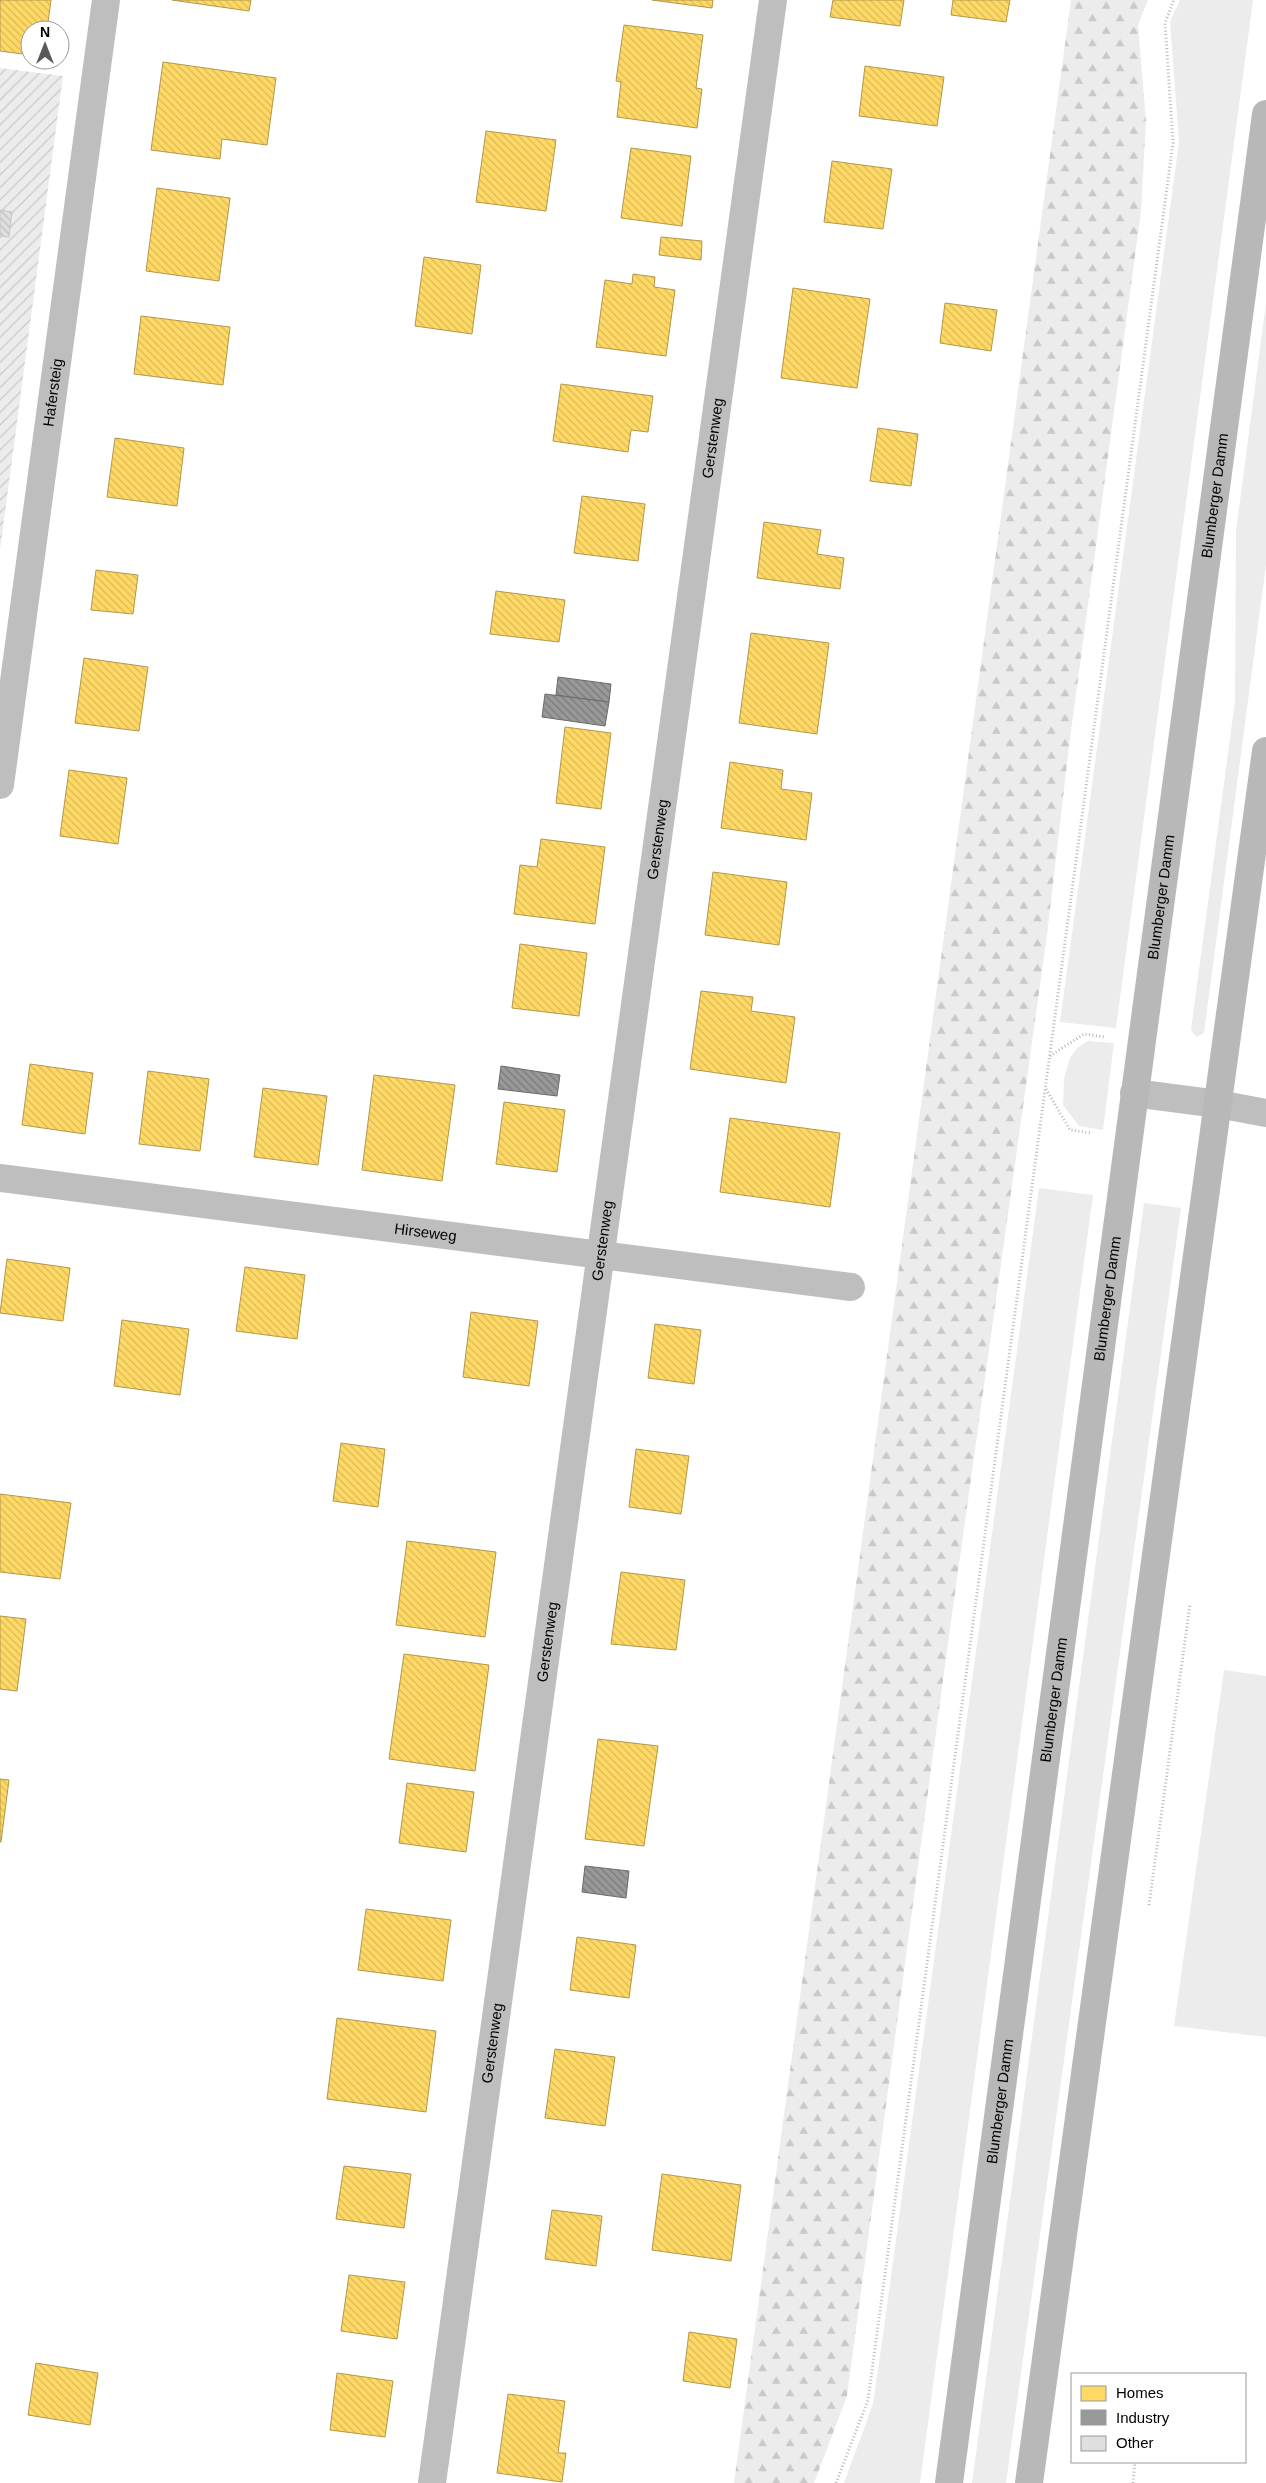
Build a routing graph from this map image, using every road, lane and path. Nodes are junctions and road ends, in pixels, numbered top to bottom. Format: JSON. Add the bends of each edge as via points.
{"nodes":[{"id":1,"x":106,"y":0,"type":"edge"},
{"id":2,"x":773,"y":0,"type":"edge"},
{"id":3,"x":1174,"y":0,"type":"edge"},
{"id":4,"x":1266,"y":114,"type":"edge"},
{"id":5,"x":1266,"y":751,"type":"edge"},
{"id":6,"x":0,"y":784,"type":"edge"},
{"id":7,"x":1112,"y":1038,"type":"dead end"},
{"id":8,"x":1050,"y":1056,"type":"junction"},
{"id":9,"x":1046,"y":1088,"type":"junction"},
{"id":10,"x":1134,"y":1093,"type":"junction"},
{"id":11,"x":1218,"y":1104,"type":"junction"},
{"id":12,"x":1266,"y":1113,"type":"edge"},
{"id":13,"x":1094,"y":1133,"type":"dead end"},
{"id":14,"x":0,"y":1178,"type":"edge"},
{"id":15,"x":602,"y":1256,"type":"junction"},
{"id":16,"x":851,"y":1287,"type":"dead end"},
{"id":17,"x":1135,"y":2463,"type":"edge"},
{"id":18,"x":432,"y":2483,"type":"edge"},
{"id":19,"x":836,"y":2483,"type":"edge"},
{"id":20,"x":949,"y":2483,"type":"edge"},
{"id":21,"x":1029,"y":2483,"type":"edge"},
{"id":22,"x":1133,"y":2483,"type":"edge"}],
"edges":[{"from":1,"to":6,"type":"street","name":"Hafersteig"},
{"from":2,"to":15,"type":"street","name":"Gerstenweg"},
{"from":3,"to":8,"type":"path","via":[[1165,23],[1173,143]]},
{"from":4,"to":10,"type":"main road","name":"Blumberger Damm"},
{"from":5,"to":11,"type":"main road"},
{"from":7,"to":8,"type":"path","via":[[1084,1034]]},
{"from":8,"to":9,"type":"path"},
{"from":9,"to":13,"type":"path","via":[[1070,1130]]},
{"from":9,"to":19,"type":"path","via":[[868,2400]]},
{"from":10,"to":11,"type":"street"},
{"from":10,"to":20,"type":"main road","name":"Blumberger Damm"},
{"from":11,"to":12,"type":"street"},
{"from":11,"to":21,"type":"main road"},
{"from":14,"to":15,"type":"street","name":"Hirseweg"},
{"from":15,"to":16,"type":"street","name":"Hirseweg"},
{"from":15,"to":18,"type":"street","name":"Gerstenweg","via":[[575,1428]]},
{"from":17,"to":22,"type":"path"}]}
